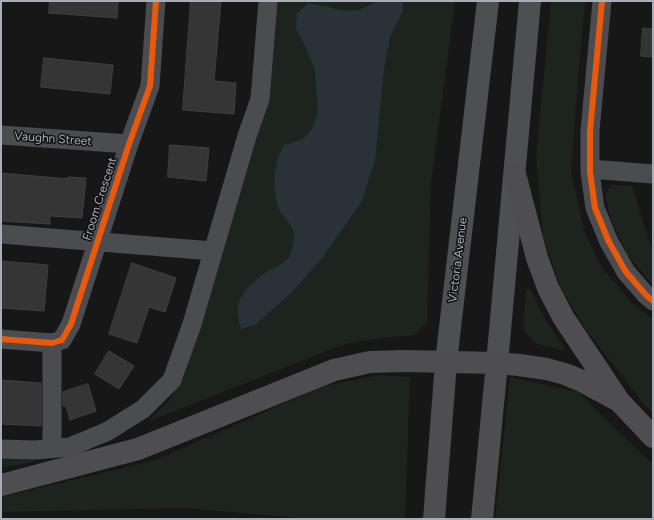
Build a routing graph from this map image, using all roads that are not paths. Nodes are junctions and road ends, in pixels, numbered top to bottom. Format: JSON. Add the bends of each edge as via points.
{"nodes":[{"id":1,"x":156,"y":1,"type":"edge"},
{"id":2,"x":268,"y":1,"type":"edge"},
{"id":3,"x":488,"y":1,"type":"edge"},
{"id":4,"x":530,"y":1,"type":"edge"},
{"id":5,"x":602,"y":1,"type":"edge"},
{"id":6,"x":1,"y":135,"type":"edge"},
{"id":7,"x":129,"y":144,"type":"junction"},
{"id":8,"x":590,"y":169,"type":"junction"},
{"id":9,"x":515,"y":174,"type":"junction"},
{"id":10,"x":653,"y":174,"type":"edge"},
{"id":11,"x":1,"y":234,"type":"edge"},
{"id":12,"x":98,"y":242,"type":"junction"},
{"id":13,"x":213,"y":250,"type":"junction"},
{"id":14,"x":653,"y":301,"type":"edge"},
{"id":15,"x":1,"y":339,"type":"edge"},
{"id":16,"x":52,"y":343,"type":"junction"},
{"id":17,"x":446,"y":362,"type":"junction"},
{"id":18,"x":498,"y":362,"type":"junction"},
{"id":19,"x":619,"y":401,"type":"junction"},
{"id":20,"x":653,"y":437,"type":"edge"},
{"id":21,"x":52,"y":448,"type":"junction"},
{"id":22,"x":1,"y":449,"type":"edge"},
{"id":23,"x":1,"y":485,"type":"edge"},
{"id":24,"x":434,"y":519,"type":"edge"},
{"id":25,"x":482,"y":519,"type":"edge"}],
"edges":[{"from":1,"to":7,"type":"street","name":"Froom Crescent","via":[[150,86]]},
{"from":2,"to":13,"type":"street","via":[[260,100]]},
{"from":3,"to":17,"type":"main road","name":"Victoria Avenue"},
{"from":4,"to":9,"type":"main road"},
{"from":5,"to":8,"type":"street","via":[[590,131]]},
{"from":6,"to":7,"type":"street","name":"Vaughn Street"},
{"from":7,"to":12,"type":"street","name":"Froom Crescent"},
{"from":8,"to":10,"type":"street"},
{"from":8,"to":14,"type":"street","via":[[595,208],[610,242],[626,272]]},
{"from":9,"to":18,"type":"main road"},
{"from":9,"to":19,"type":"highway","via":[[537,258],[548,288],[566,322]]},
{"from":11,"to":12,"type":"street"},
{"from":12,"to":13,"type":"street"},
{"from":12,"to":16,"type":"street","name":"Froom Crescent","via":[[71,324],[62,340]]},
{"from":13,"to":21,"type":"street","via":[[192,324],[172,380],[143,409],[108,431],[70,446]]},
{"from":15,"to":16,"type":"street"},
{"from":16,"to":21,"type":"street"},
{"from":17,"to":18,"type":"highway"},
{"from":17,"to":23,"type":"highway","via":[[370,362],[334,370],[138,449]]},
{"from":17,"to":24,"type":"highway","name":"Victoria Avenue"},
{"from":18,"to":19,"type":"highway","via":[[565,374]]},
{"from":18,"to":25,"type":"highway"},
{"from":19,"to":20,"type":"highway"},
{"from":21,"to":22,"type":"street"}]}
